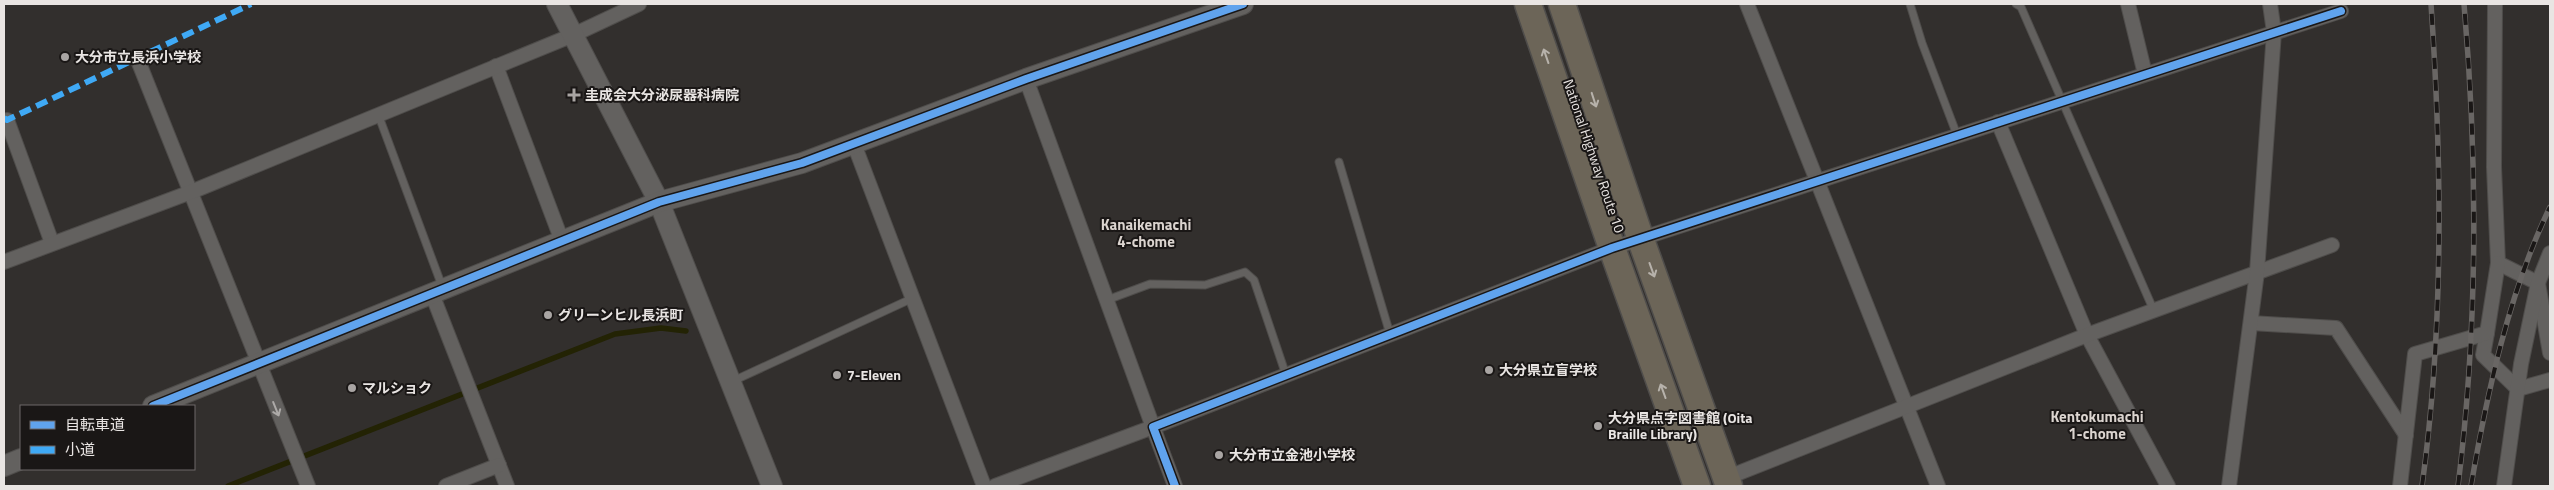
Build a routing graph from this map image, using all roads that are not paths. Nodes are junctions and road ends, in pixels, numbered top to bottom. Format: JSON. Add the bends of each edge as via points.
{"nodes":[{"id":1,"x":557,"y":4,"type":"edge"},
{"id":2,"x":639,"y":4,"type":"edge"},
{"id":3,"x":1243,"y":4,"type":"edge"},
{"id":4,"x":1528,"y":4,"type":"edge"},
{"id":5,"x":1562,"y":4,"type":"edge"},
{"id":6,"x":1747,"y":4,"type":"edge"},
{"id":7,"x":1910,"y":4,"type":"edge"},
{"id":8,"x":2016,"y":4,"type":"edge"},
{"id":9,"x":2128,"y":4,"type":"edge"},
{"id":10,"x":2270,"y":4,"type":"edge"},
{"id":11,"x":2495,"y":4,"type":"edge"},
{"id":12,"x":1215,"y":8,"type":"edge"},
{"id":13,"x":2341,"y":11,"type":"dead end"},
{"id":14,"x":2274,"y":32,"type":"junction"},
{"id":15,"x":573,"y":36,"type":"junction"},
{"id":16,"x":137,"y":58,"type":"dead end"},
{"id":17,"x":496,"y":66,"type":"junction"},
{"id":18,"x":2145,"y":74,"type":"junction"},
{"id":19,"x":1026,"y":79,"type":"junction"},
{"id":20,"x":2061,"y":102,"type":"junction"},
{"id":21,"x":378,"y":114,"type":"junction"},
{"id":22,"x":6,"y":120,"type":"dead end"},
{"id":23,"x":1998,"y":122,"type":"junction"},
{"id":24,"x":1957,"y":135,"type":"junction"},
{"id":25,"x":854,"y":144,"type":"junction"},
{"id":26,"x":1339,"y":162,"type":"dead end"},
{"id":27,"x":1818,"y":181,"type":"junction"},
{"id":28,"x":191,"y":192,"type":"junction"},
{"id":29,"x":659,"y":202,"type":"junction"},
{"id":30,"x":1641,"y":240,"type":"junction"},
{"id":31,"x":562,"y":241,"type":"junction"},
{"id":32,"x":52,"y":243,"type":"junction"},
{"id":33,"x":2332,"y":245,"type":"dead end"},
{"id":34,"x":1612,"y":248,"type":"junction"},
{"id":35,"x":2550,"y":252,"type":"edge"},
{"id":36,"x":4,"y":262,"type":"edge"},
{"id":37,"x":2498,"y":263,"type":"junction"},
{"id":38,"x":2257,"y":272,"type":"junction"},
{"id":39,"x":2538,"y":283,"type":"junction"},
{"id":40,"x":438,"y":291,"type":"junction"},
{"id":41,"x":913,"y":298,"type":"junction"},
{"id":42,"x":1106,"y":300,"type":"junction"},
{"id":43,"x":2154,"y":311,"type":"junction"},
{"id":44,"x":2251,"y":322,"type":"junction"},
{"id":45,"x":2487,"y":333,"type":"junction"},
{"id":46,"x":1390,"y":334,"type":"junction"},
{"id":47,"x":2087,"y":335,"type":"junction"},
{"id":48,"x":2550,"y":353,"type":"edge"},
{"id":49,"x":258,"y":364,"type":"junction"},
{"id":50,"x":1286,"y":375,"type":"junction"},
{"id":51,"x":2550,"y":380,"type":"edge"},
{"id":52,"x":730,"y":382,"type":"junction"},
{"id":53,"x":2518,"y":389,"type":"junction"},
{"id":54,"x":156,"y":405,"type":"edge"},
{"id":55,"x":1905,"y":406,"type":"junction"},
{"id":56,"x":1153,"y":427,"type":"junction"},
{"id":57,"x":2406,"y":435,"type":"junction"},
{"id":58,"x":20,"y":459,"type":"edge"},
{"id":59,"x":499,"y":465,"type":"junction"},
{"id":60,"x":4,"y":466,"type":"edge"},
{"id":61,"x":1727,"y":482,"type":"edge"},
{"id":62,"x":308,"y":486,"type":"edge"},
{"id":63,"x":446,"y":486,"type":"edge"},
{"id":64,"x":507,"y":486,"type":"edge"},
{"id":65,"x":772,"y":486,"type":"edge"},
{"id":66,"x":984,"y":486,"type":"edge"},
{"id":67,"x":994,"y":486,"type":"edge"},
{"id":68,"x":1175,"y":486,"type":"edge"},
{"id":69,"x":1697,"y":486,"type":"edge"},
{"id":70,"x":1938,"y":486,"type":"edge"},
{"id":71,"x":2168,"y":486,"type":"edge"},
{"id":72,"x":2229,"y":486,"type":"edge"},
{"id":73,"x":2400,"y":486,"type":"edge"},
{"id":74,"x":2504,"y":486,"type":"edge"}],
"edges":[{"from":1,"to":15,"type":"street"},
{"from":2,"to":15,"type":"street"},
{"from":3,"to":12,"type":"street"},
{"from":34,"to":4,"type":"highway","name":"National Highway Route 10","one_way":true},
{"from":5,"to":30,"type":"highway","name":"National Highway Route 10","one_way":true},
{"from":6,"to":27,"type":"street"},
{"from":7,"to":24,"type":"lane"},
{"from":8,"to":20,"type":"lane","via":[[2021,7]]},
{"from":9,"to":18,"type":"street"},
{"from":10,"to":14,"type":"street"},
{"from":11,"to":37,"type":"street","via":[[2494,167]]},
{"from":12,"to":19,"type":"street"},
{"from":13,"to":14,"type":"street"},
{"from":14,"to":18,"type":"street"},
{"from":14,"to":38,"type":"street"},
{"from":15,"to":17,"type":"street"},
{"from":15,"to":29,"type":"street"},
{"from":16,"to":28,"type":"street"},
{"from":17,"to":21,"type":"street"},
{"from":17,"to":31,"type":"street"},
{"from":18,"to":20,"type":"street"},
{"from":19,"to":25,"type":"street"},
{"from":19,"to":42,"type":"street"},
{"from":20,"to":23,"type":"street"},
{"from":20,"to":43,"type":"lane"},
{"from":21,"to":28,"type":"street"},
{"from":21,"to":40,"type":"lane"},
{"from":22,"to":32,"type":"street"},
{"from":23,"to":24,"type":"street"},
{"from":23,"to":47,"type":"street"},
{"from":24,"to":27,"type":"street"},
{"from":25,"to":29,"type":"street","via":[[802,163]]},
{"from":25,"to":41,"type":"street"},
{"from":26,"to":46,"type":"lane"},
{"from":27,"to":30,"type":"street"},
{"from":27,"to":55,"type":"street"},
{"from":28,"to":32,"type":"street"},
{"from":28,"to":49,"type":"street"},
{"from":29,"to":31,"type":"street"},
{"from":29,"to":52,"type":"street"},
{"from":30,"to":34,"type":"street"},
{"from":30,"to":61,"type":"highway","name":"National Highway Route 10","one_way":true},
{"from":31,"to":40,"type":"street"},
{"from":32,"to":36,"type":"street"},
{"from":33,"to":38,"type":"street"},
{"from":34,"to":46,"type":"street"},
{"from":69,"to":34,"type":"highway","name":"National Highway Route 10","one_way":true},
{"from":35,"to":39,"type":"street"},
{"from":37,"to":39,"type":"street"},
{"from":37,"to":45,"type":"street"},
{"from":38,"to":43,"type":"street"},
{"from":38,"to":44,"type":"street"},
{"from":39,"to":48,"type":"street"},
{"from":39,"to":53,"type":"street"},
{"from":40,"to":49,"type":"street"},
{"from":40,"to":59,"type":"street","via":[[454,355]]},
{"from":41,"to":52,"type":"lane"},
{"from":41,"to":66,"type":"street"},
{"from":42,"to":50,"type":"lane","via":[[1150,284],[1205,284],[1245,272],[1254,280]]},
{"from":42,"to":56,"type":"street"},
{"from":43,"to":47,"type":"street"},
{"from":44,"to":57,"type":"street","via":[[2336,328]]},
{"from":44,"to":72,"type":"street"},
{"from":45,"to":53,"type":"street","via":[[2483,355]]},
{"from":45,"to":57,"type":"street","via":[[2414,354]]},
{"from":46,"to":50,"type":"street"},
{"from":47,"to":55,"type":"street"},
{"from":47,"to":71,"type":"street"},
{"from":49,"to":54,"type":"street"},
{"from":49,"to":62,"type":"street","one_way":true},
{"from":50,"to":56,"type":"street"},
{"from":51,"to":53,"type":"street"},
{"from":52,"to":65,"type":"street"},
{"from":53,"to":74,"type":"street"},
{"from":55,"to":61,"type":"street"},
{"from":55,"to":70,"type":"street"},
{"from":56,"to":67,"type":"street"},
{"from":56,"to":68,"type":"street"},
{"from":57,"to":73,"type":"street"},
{"from":58,"to":60,"type":"street"},
{"from":59,"to":63,"type":"street"},
{"from":59,"to":64,"type":"street"}]}
